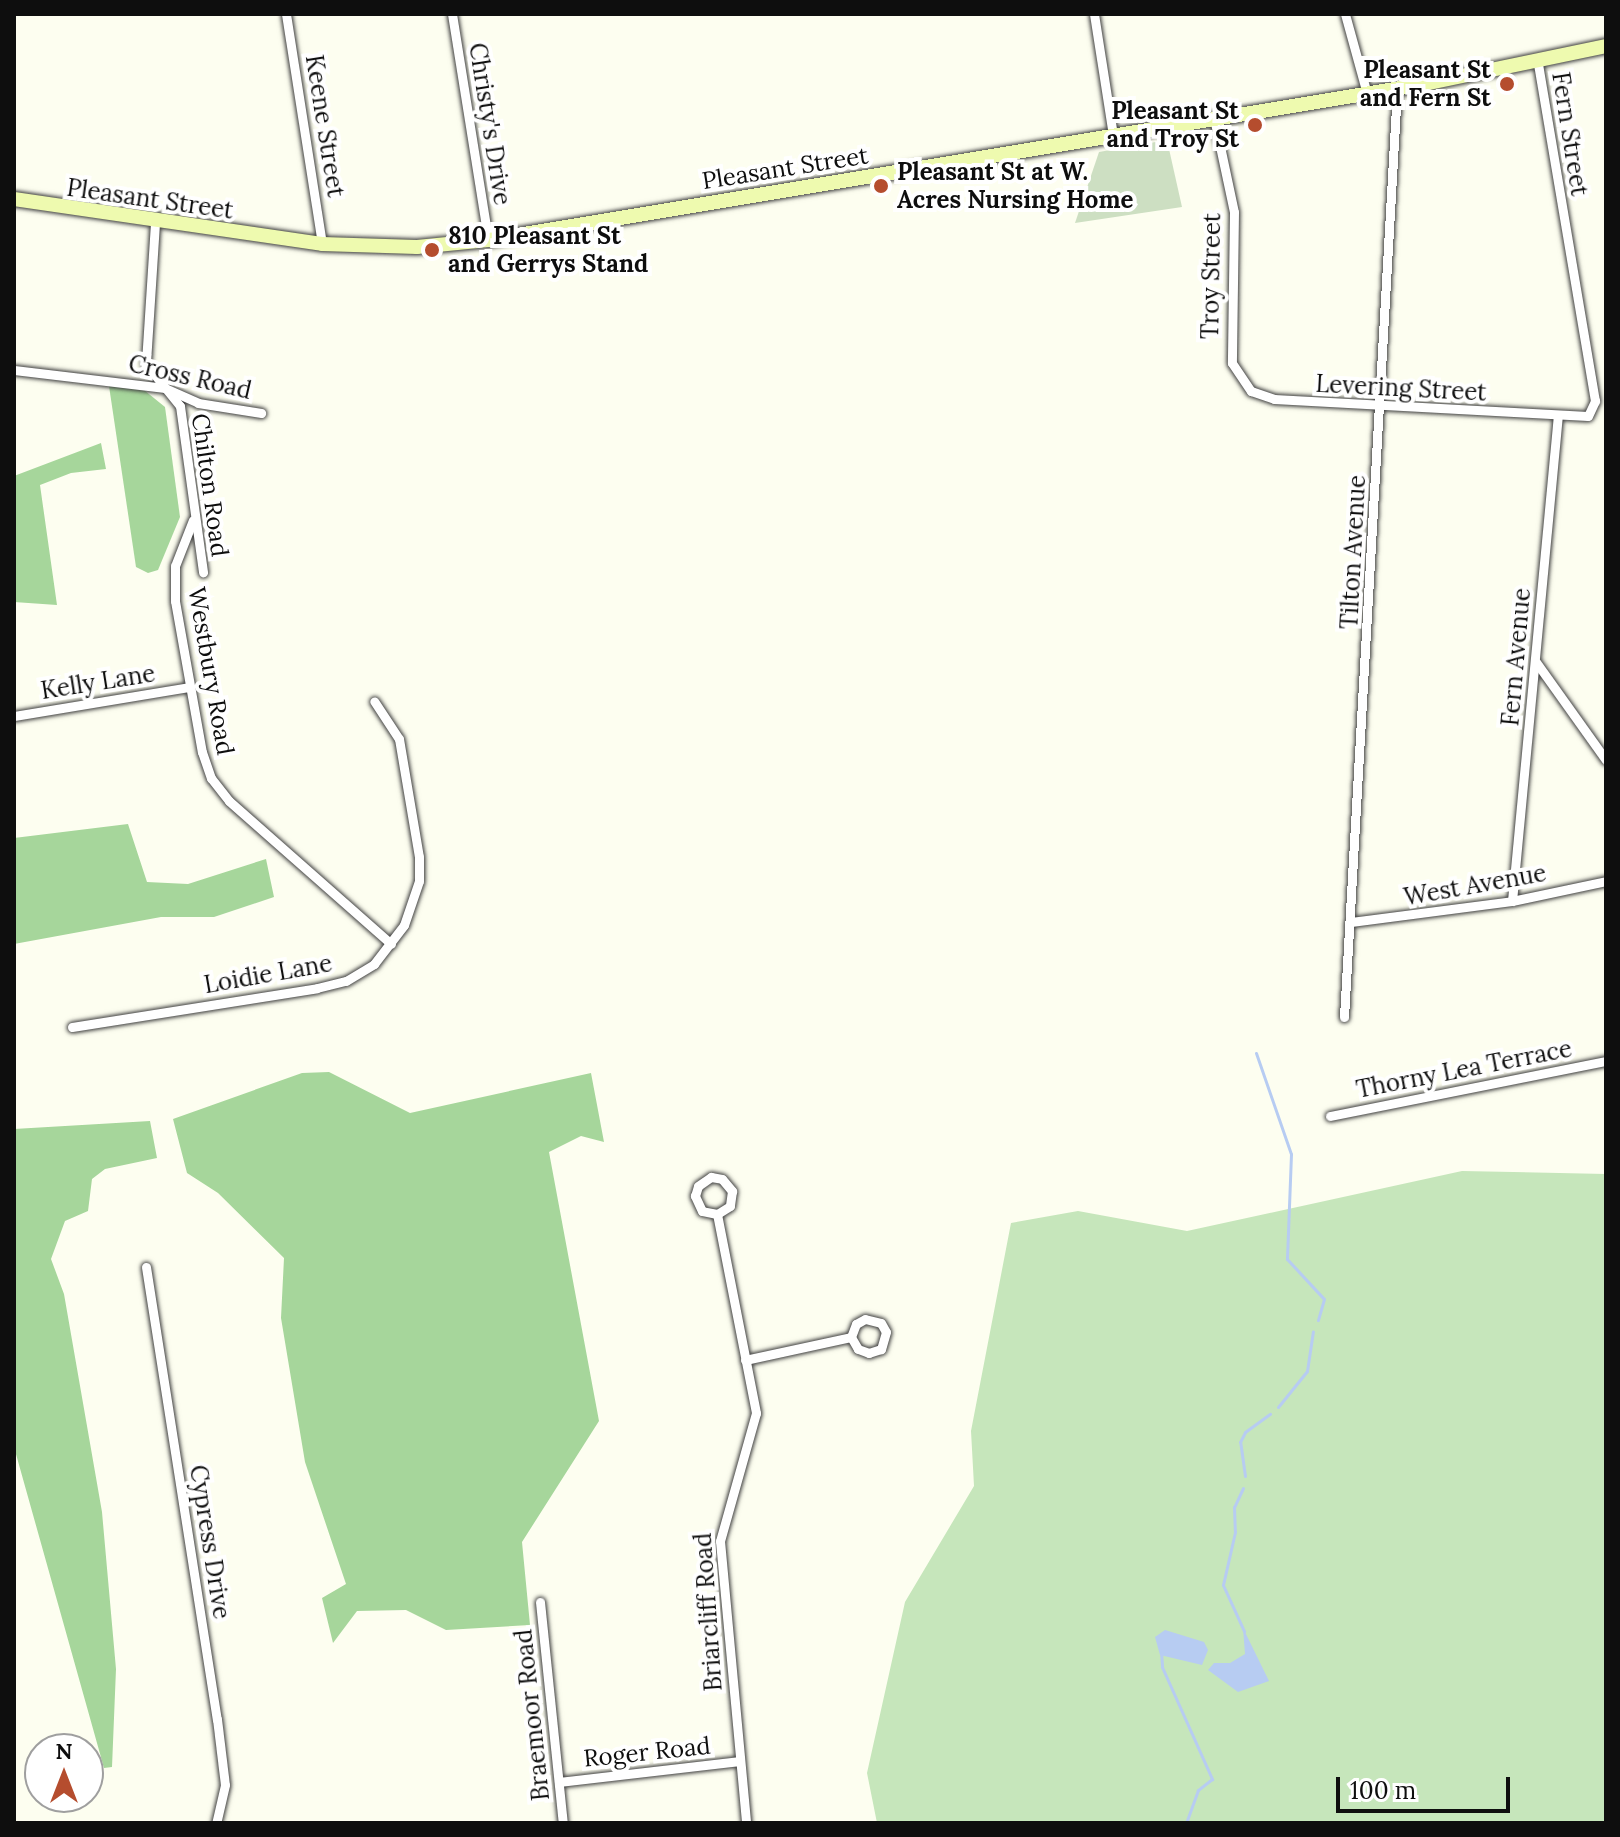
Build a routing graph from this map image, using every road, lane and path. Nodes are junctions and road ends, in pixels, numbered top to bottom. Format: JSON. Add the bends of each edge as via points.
{"nodes":[{"id":1,"x":286,"y":14,"type":"edge"},
{"id":2,"x":452,"y":14,"type":"edge"},
{"id":3,"x":1094,"y":14,"type":"edge"},
{"id":4,"x":1345,"y":14,"type":"edge"},
{"id":5,"x":1606,"y":46,"type":"edge"},
{"id":6,"x":1538,"y":63,"type":"junction"},
{"id":7,"x":1397,"y":89,"type":"junction"},
{"id":8,"x":1367,"y":94,"type":"junction"},
{"id":9,"x":1214,"y":118,"type":"junction"},
{"id":10,"x":1113,"y":136,"type":"junction"},
{"id":11,"x":14,"y":199,"type":"edge"},
{"id":12,"x":155,"y":223,"type":"junction"},
{"id":13,"x":488,"y":240,"type":"junction"},
{"id":14,"x":322,"y":244,"type":"junction"},
{"id":15,"x":14,"y":370,"type":"edge"},
{"id":16,"x":1245,"y":385,"type":"joint"},
{"id":17,"x":165,"y":388,"type":"junction"},
{"id":18,"x":1381,"y":408,"type":"junction"},
{"id":19,"x":261,"y":413,"type":"dead end"},
{"id":20,"x":1558,"y":417,"type":"junction"},
{"id":21,"x":193,"y":520,"type":"junction"},
{"id":22,"x":203,"y":572,"type":"dead end"},
{"id":23,"x":1536,"y":661,"type":"junction"},
{"id":24,"x":189,"y":687,"type":"junction"},
{"id":25,"x":374,"y":701,"type":"dead end"},
{"id":26,"x":14,"y":716,"type":"edge"},
{"id":27,"x":1606,"y":760,"type":"edge"},
{"id":28,"x":1606,"y":881,"type":"edge"},
{"id":29,"x":1512,"y":901,"type":"junction"},
{"id":30,"x":1351,"y":922,"type":"junction"},
{"id":31,"x":391,"y":944,"type":"junction"},
{"id":32,"x":1344,"y":1017,"type":"dead end"},
{"id":33,"x":72,"y":1027,"type":"dead end"},
{"id":34,"x":1606,"y":1061,"type":"edge"},
{"id":35,"x":1330,"y":1116,"type":"dead end"},
{"id":36,"x":717,"y":1214,"type":"junction"},
{"id":37,"x":146,"y":1267,"type":"dead end"},
{"id":38,"x":851,"y":1337,"type":"dead end"},
{"id":39,"x":745,"y":1360,"type":"junction"},
{"id":40,"x":540,"y":1602,"type":"dead end"},
{"id":41,"x":740,"y":1761,"type":"junction"},
{"id":42,"x":559,"y":1782,"type":"junction"},
{"id":43,"x":216,"y":1823,"type":"edge"},
{"id":44,"x":563,"y":1823,"type":"edge"},
{"id":45,"x":746,"y":1823,"type":"edge"}],
"edges":[{"from":1,"to":14,"type":"street","name":"Keene Street"},
{"from":2,"to":13,"type":"street","name":"Christy's Drive"},
{"from":3,"to":10,"type":"street"},
{"from":4,"to":8,"type":"street"},
{"from":5,"to":6,"type":"main road","name":"Pleasant Street"},
{"from":6,"to":7,"type":"main road","name":"Pleasant Street"},
{"from":6,"to":20,"type":"street","name":"Fern Street","via":[[1595,401],[1588,416]]},
{"from":7,"to":8,"type":"main road","name":"Pleasant Street"},
{"from":7,"to":18,"type":"street","name":"Tilton Avenue"},
{"from":8,"to":9,"type":"main road","name":"Pleasant Street"},
{"from":9,"to":10,"type":"main road","name":"Pleasant Street"},
{"from":9,"to":16,"type":"street","name":"Troy Street","via":[[1234,212],[1232,363]]},
{"from":10,"to":13,"type":"main road","name":"Pleasant Street"},
{"from":11,"to":12,"type":"main road","name":"Pleasant Street"},
{"from":12,"to":14,"type":"main road","name":"Pleasant Street"},
{"from":12,"to":17,"type":"street","name":"Chilton Road","via":[[146,364]]},
{"from":13,"to":14,"type":"main road","name":"Pleasant Street","via":[[396,249]]},
{"from":15,"to":17,"type":"street","name":"Cross Road"},
{"from":16,"to":18,"type":"street","name":"Levering Street","via":[[1274,399]]},
{"from":17,"to":19,"type":"street","name":"Cross Road","via":[[198,403]]},
{"from":17,"to":21,"type":"street","name":"Chilton Road","via":[[180,406]]},
{"from":18,"to":20,"type":"street","name":"Levering Street"},
{"from":18,"to":30,"type":"street","name":"Tilton Avenue"},
{"from":20,"to":23,"type":"street","name":"Fern Avenue"},
{"from":21,"to":22,"type":"street","name":"Chilton Road"},
{"from":21,"to":24,"type":"street","name":"Westbury Road","via":[[175,566],[175,601]]},
{"from":23,"to":27,"type":"street"},
{"from":23,"to":29,"type":"street","name":"Fern Avenue"},
{"from":24,"to":26,"type":"street","name":"Kelly Lane"},
{"from":24,"to":31,"type":"street","name":"Westbury Road","via":[[202,752],[220,790]]},
{"from":25,"to":31,"type":"street","name":"Loidie Lane","via":[[399,739],[419,857],[414,902]]},
{"from":28,"to":29,"type":"street","name":"West Avenue"},
{"from":29,"to":30,"type":"street","name":"West Avenue"},
{"from":30,"to":32,"type":"street","name":"Tilton Avenue"},
{"from":31,"to":33,"type":"street","name":"Loidie Lane","via":[[374,964],[346,981]]},
{"from":34,"to":35,"type":"street","name":"Thorny Lea Terrace"},
{"from":36,"to":36,"type":"street","name":"Briarcliff Road","via":[[702,1211],[695,1196],[698,1186],[711,1177],[722,1179],[732,1191],[730,1206]]},
{"from":36,"to":39,"type":"street","name":"Briarcliff Road"},
{"from":37,"to":43,"type":"street","name":"Cypress Drive","via":[[217,1719],[225,1785]]},
{"from":38,"to":39,"type":"street"},
{"from":39,"to":41,"type":"street","name":"Briarcliff Road","via":[[755,1428],[733,1482],[720,1541]]},
{"from":40,"to":42,"type":"street","name":"Braemoor Road"},
{"from":41,"to":42,"type":"street","name":"Roger Road"},
{"from":41,"to":45,"type":"street","name":"Briarcliff Road"},
{"from":42,"to":44,"type":"street","name":"Braemoor Road"}]}
